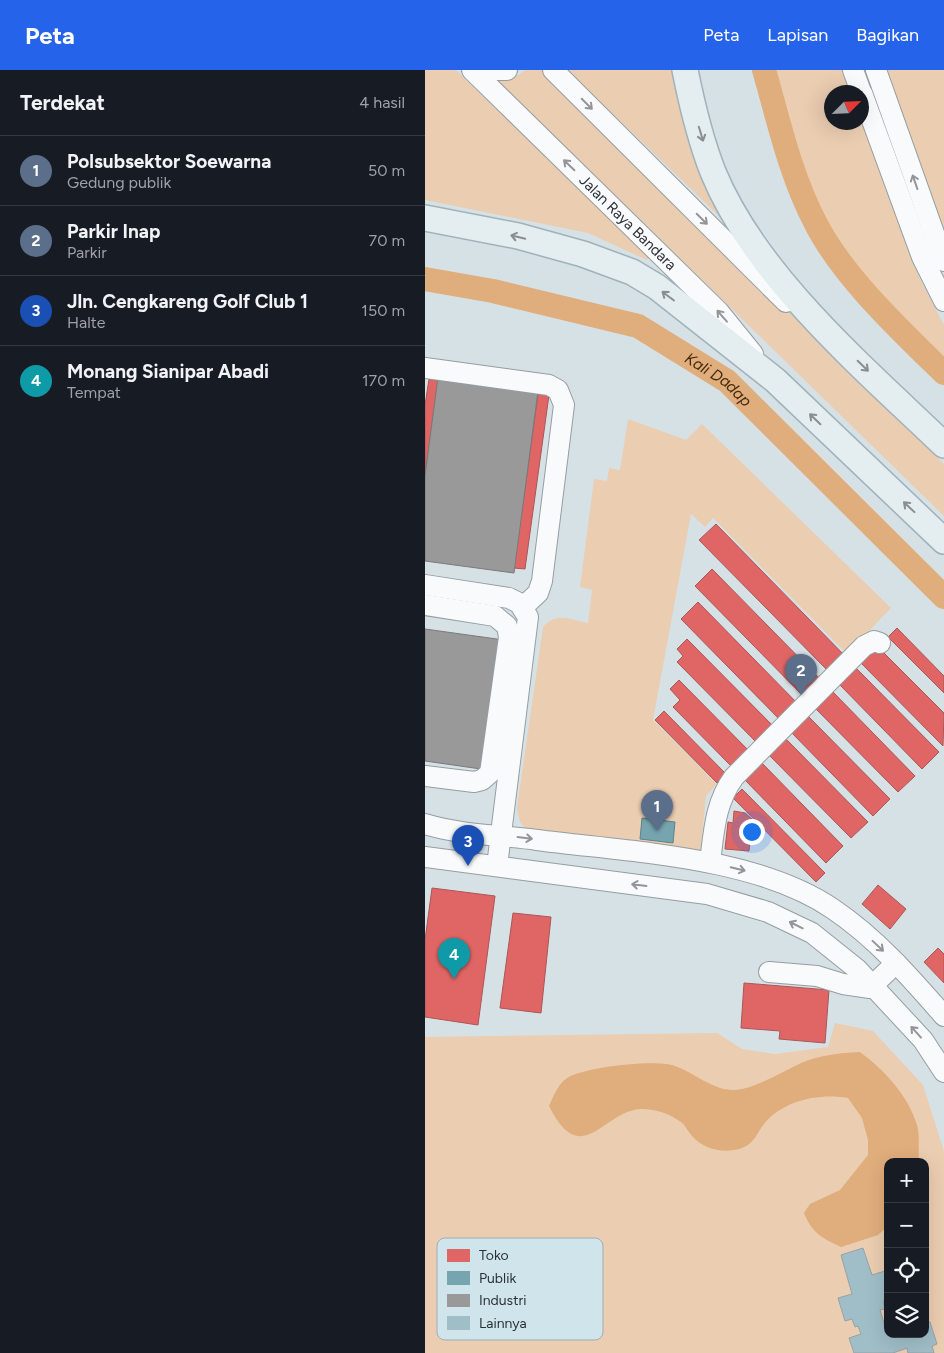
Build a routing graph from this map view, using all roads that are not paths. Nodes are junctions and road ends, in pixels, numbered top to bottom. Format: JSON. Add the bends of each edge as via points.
{"nodes":[{"id":1,"x":472,"y":70,"type":"edge"},
{"id":2,"x":489,"y":70,"type":"edge"},
{"id":3,"x":507,"y":70,"type":"edge"},
{"id":4,"x":553,"y":70,"type":"edge"},
{"id":5,"x":685,"y":70,"type":"edge"},
{"id":6,"x":694,"y":70,"type":"edge"},
{"id":7,"x":853,"y":70,"type":"edge"},
{"id":8,"x":876,"y":70,"type":"edge"},
{"id":9,"x":858,"y":85,"type":"edge"},
{"id":10,"x":692,"y":103,"type":"junction"},
{"id":11,"x":869,"y":115,"type":"edge"},
{"id":12,"x":927,"y":217,"type":"junction"},
{"id":13,"x":425,"y":218,"type":"edge"},
{"id":14,"x":922,"y":257,"type":"junction"},
{"id":15,"x":944,"y":261,"type":"edge"},
{"id":16,"x":944,"y":301,"type":"edge"},
{"id":17,"x":828,"y":332,"type":"junction"},
{"id":18,"x":425,"y":368,"type":"edge"},
{"id":19,"x":775,"y":380,"type":"junction"},
{"id":20,"x":944,"y":445,"type":"edge"},
{"id":21,"x":944,"y":541,"type":"edge"},
{"id":22,"x":425,"y":585,"type":"edge"},
{"id":23,"x":425,"y":605,"type":"edge"},
{"id":24,"x":523,"y":607,"type":"junction"},
{"id":25,"x":880,"y":643,"type":"dead end"},
{"id":26,"x":425,"y":776,"type":"edge"},
{"id":27,"x":425,"y":824,"type":"edge"},
{"id":28,"x":500,"y":835,"type":"junction"},
{"id":29,"x":425,"y":857,"type":"edge"},
{"id":30,"x":710,"y":862,"type":"junction"},
{"id":31,"x":497,"y":866,"type":"junction"},
{"id":32,"x":896,"y":963,"type":"junction"},
{"id":33,"x":769,"y":972,"type":"dead end"},
{"id":34,"x":874,"y":986,"type":"junction"},
{"id":35,"x":944,"y":1016,"type":"edge"},
{"id":36,"x":944,"y":1072,"type":"edge"}],
"edges":[{"from":19,"to":1,"type":"street","name":"Jalan Raya Bandara","one_way":true,"via":[[719,312]]},
{"from":2,"to":3,"type":"street"},
{"from":4,"to":17,"type":"street","one_way":true,"via":[[784,300],[807,321]]},
{"from":5,"to":10,"type":"main road"},
{"from":6,"to":10,"type":"street"},
{"from":7,"to":9,"type":"street"},
{"from":12,"to":8,"type":"street","one_way":true},
{"from":10,"to":17,"type":"main road","one_way":true,"via":[[713,172],[727,200],[766,259]]},
{"from":11,"to":14,"type":"street"},
{"from":12,"to":14,"type":"street"},
{"from":12,"to":15,"type":"street"},
{"from":19,"to":13,"type":"main road","name":"Jalan Raya Bandara","one_way":true,"via":[[657,287],[632,272],[518,236]]},
{"from":14,"to":16,"type":"street"},
{"from":17,"to":20,"type":"main road","one_way":true},
{"from":18,"to":24,"type":"street","via":[[549,385],[561,395],[564,405],[542,580],[538,593]]},
{"from":21,"to":19,"type":"main road","name":"Jalan Raya Bandara","one_way":true},
{"from":22,"to":24,"type":"street","via":[[509,598]]},
{"from":23,"to":26,"type":"street","via":[[495,616],[507,626],[509,637],[490,773],[474,782]]},
{"from":24,"to":28,"type":"street","via":[[528,622]]},
{"from":25,"to":30,"type":"street","via":[[874,641],[864,646],[723,791]]},
{"from":27,"to":28,"type":"street"},
{"from":28,"to":30,"type":"street","one_way":true},
{"from":28,"to":31,"type":"street"},
{"from":29,"to":31,"type":"street"},
{"from":30,"to":32,"type":"street","one_way":true,"via":[[781,882],[825,904],[857,927]]},
{"from":34,"to":31,"type":"street","one_way":true,"via":[[812,933],[740,902],[707,894]]},
{"from":32,"to":34,"type":"street"},
{"from":32,"to":35,"type":"street"},
{"from":33,"to":34,"type":"street","via":[[817,976],[865,989]]},
{"from":36,"to":34,"type":"street","one_way":true,"via":[[923,1040]]}]}
